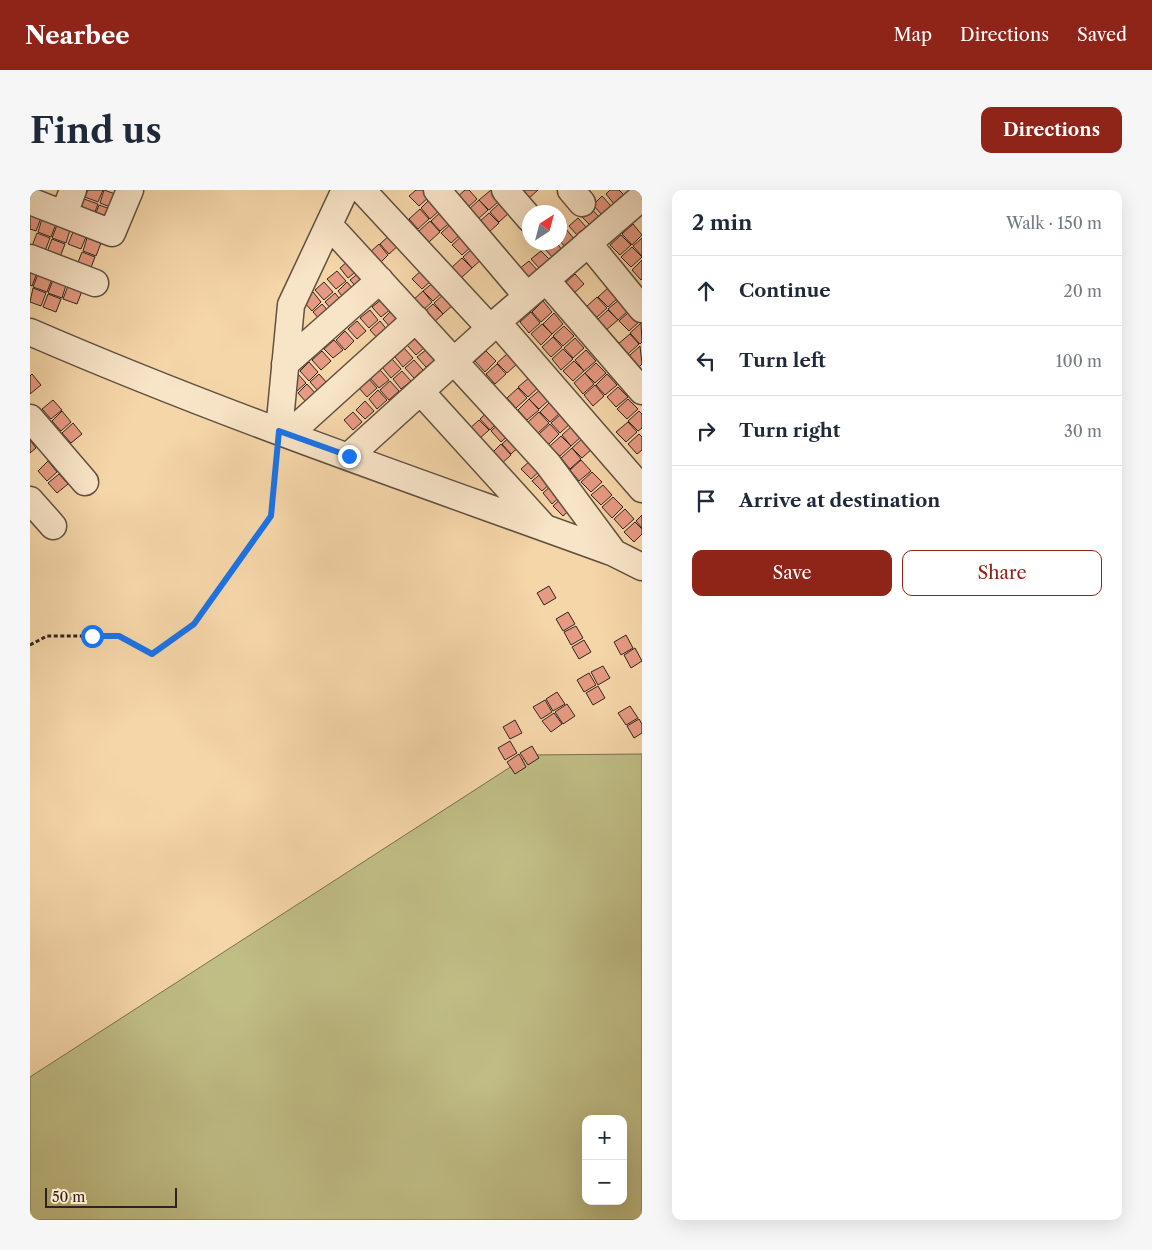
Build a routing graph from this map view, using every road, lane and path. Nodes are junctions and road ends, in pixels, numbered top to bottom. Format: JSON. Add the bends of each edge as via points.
{"nodes":[{"id":1,"x":74,"y":190,"type":"edge"},
{"id":2,"x":130,"y":190,"type":"edge"},
{"id":3,"x":345,"y":190,"type":"edge"},
{"id":4,"x":362,"y":190,"type":"edge"},
{"id":5,"x":437,"y":190,"type":"edge"},
{"id":6,"x":505,"y":190,"type":"edge"},
{"id":7,"x":30,"y":201,"type":"edge"},
{"id":8,"x":639,"y":205,"type":"edge"},
{"id":9,"x":522,"y":210,"type":"edge"},
{"id":10,"x":64,"y":214,"type":"junction"},
{"id":11,"x":330,"y":225,"type":"junction"},
{"id":12,"x":588,"y":244,"type":"junction"},
{"id":13,"x":30,"y":258,"type":"edge"},
{"id":14,"x":380,"y":280,"type":"junction"},
{"id":15,"x":95,"y":283,"type":"dead end"},
{"id":16,"x":536,"y":288,"type":"junction"},
{"id":17,"x":642,"y":308,"type":"edge"},
{"id":18,"x":416,"y":320,"type":"junction"},
{"id":19,"x":493,"y":325,"type":"junction"},
{"id":20,"x":30,"y":332,"type":"edge"},
{"id":21,"x":454,"y":361,"type":"junction"},
{"id":22,"x":285,"y":364,"type":"junction"},
{"id":23,"x":642,"y":391,"type":"edge"},
{"id":24,"x":421,"y":392,"type":"junction"},
{"id":25,"x":30,"y":418,"type":"edge"},
{"id":26,"x":284,"y":433,"type":"junction"},
{"id":27,"x":349,"y":456,"type":"junction"},
{"id":28,"x":85,"y":482,"type":"dead end"},
{"id":29,"x":642,"y":489,"type":"edge"},
{"id":30,"x":30,"y":500,"type":"edge"},
{"id":31,"x":52,"y":526,"type":"dead end"},
{"id":32,"x":544,"y":528,"type":"junction"},
{"id":33,"x":614,"y":553,"type":"junction"},
{"id":34,"x":642,"y":567,"type":"edge"},
{"id":35,"x":30,"y":645,"type":"edge"}],
"edges":[{"from":1,"to":10,"type":"street"},
{"from":2,"to":10,"type":"street","via":[[112,233]]},
{"from":3,"to":11,"type":"street"},
{"from":4,"to":19,"type":"street"},
{"from":5,"to":16,"type":"street"},
{"from":6,"to":9,"type":"street"},
{"from":7,"to":10,"type":"street"},
{"from":8,"to":12,"type":"street"},
{"from":11,"to":14,"type":"street"},
{"from":11,"to":22,"type":"street","via":[[291,305]]},
{"from":12,"to":16,"type":"street"},
{"from":12,"to":17,"type":"street"},
{"from":13,"to":15,"type":"street"},
{"from":14,"to":18,"type":"street"},
{"from":14,"to":22,"type":"street"},
{"from":16,"to":19,"type":"street"},
{"from":16,"to":23,"type":"street"},
{"from":18,"to":21,"type":"street"},
{"from":18,"to":26,"type":"street"},
{"from":19,"to":21,"type":"street"},
{"from":19,"to":29,"type":"street"},
{"from":20,"to":26,"type":"street"},
{"from":21,"to":24,"type":"street"},
{"from":21,"to":33,"type":"street","via":[[548,464]]},
{"from":22,"to":26,"type":"street"},
{"from":24,"to":27,"type":"street"},
{"from":24,"to":32,"type":"street"},
{"from":25,"to":28,"type":"street"},
{"from":26,"to":27,"type":"street"},
{"from":26,"to":35,"type":"path","via":[[271,516],[194,624],[152,654],[119,636],[47,636]]},
{"from":27,"to":32,"type":"street"},
{"from":30,"to":31,"type":"street"},
{"from":32,"to":33,"type":"street"},
{"from":33,"to":34,"type":"street"}]}
